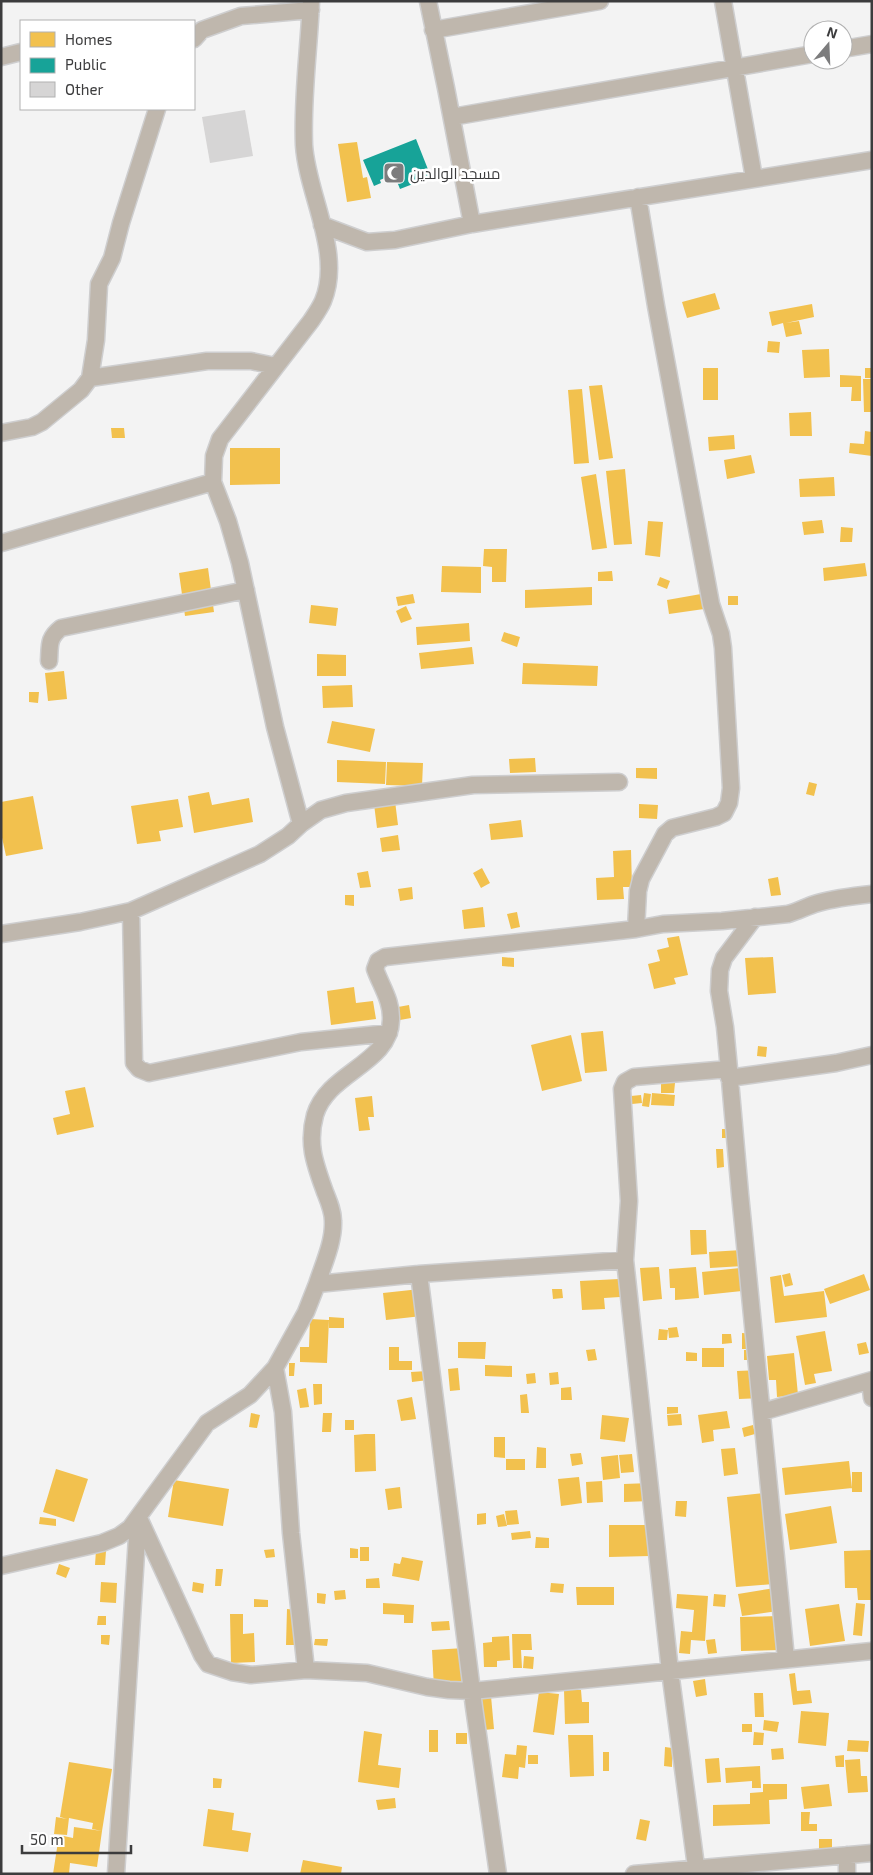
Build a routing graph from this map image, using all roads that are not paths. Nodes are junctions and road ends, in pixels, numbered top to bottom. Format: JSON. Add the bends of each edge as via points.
{"nodes":[{"id":1,"x":428,"y":1,"type":"edge"},
{"id":2,"x":600,"y":1,"type":"edge"},
{"id":3,"x":723,"y":1,"type":"edge"},
{"id":4,"x":311,"y":6,"type":"edge"},
{"id":5,"x":433,"y":30,"type":"junction"},
{"id":6,"x":195,"y":38,"type":"edge"},
{"id":7,"x":872,"y":44,"type":"edge"},
{"id":8,"x":853,"y":47,"type":"edge"},
{"id":9,"x":20,"y":52,"type":"edge"},
{"id":10,"x":803,"y":56,"type":"edge"},
{"id":11,"x":1,"y":57,"type":"edge"},
{"id":12,"x":734,"y":67,"type":"junction"},
{"id":13,"x":157,"y":110,"type":"edge"},
{"id":14,"x":452,"y":117,"type":"junction"},
{"id":15,"x":872,"y":160,"type":"edge"},
{"id":16,"x":754,"y":178,"type":"junction"},
{"id":17,"x":638,"y":197,"type":"junction"},
{"id":18,"x":472,"y":224,"type":"junction"},
{"id":19,"x":322,"y":225,"type":"junction"},
{"id":20,"x":275,"y":366,"type":"junction"},
{"id":21,"x":90,"y":378,"type":"junction"},
{"id":22,"x":1,"y":433,"type":"edge"},
{"id":23,"x":213,"y":482,"type":"junction"},
{"id":24,"x":1,"y":543,"type":"edge"},
{"id":25,"x":246,"y":590,"type":"junction"},
{"id":26,"x":49,"y":661,"type":"dead end"},
{"id":27,"x":619,"y":782,"type":"dead end"},
{"id":28,"x":301,"y":824,"type":"junction"},
{"id":29,"x":872,"y":894,"type":"edge"},
{"id":30,"x":131,"y":911,"type":"junction"},
{"id":31,"x":755,"y":917,"type":"junction"},
{"id":32,"x":636,"y":929,"type":"junction"},
{"id":33,"x":1,"y":934,"type":"edge"},
{"id":34,"x":389,"y":1033,"type":"junction"},
{"id":35,"x":872,"y":1056,"type":"edge"},
{"id":36,"x":729,"y":1074,"type":"junction"},
{"id":37,"x":625,"y":1260,"type":"junction"},
{"id":38,"x":419,"y":1274,"type":"junction"},
{"id":39,"x":317,"y":1284,"type":"junction"},
{"id":40,"x":275,"y":1368,"type":"junction"},
{"id":41,"x":871,"y":1380,"type":"edge"},
{"id":42,"x":872,"y":1398,"type":"edge"},
{"id":43,"x":762,"y":1412,"type":"junction"},
{"id":44,"x":138,"y":1518,"type":"junction"},
{"id":45,"x":1,"y":1566,"type":"edge"},
{"id":46,"x":872,"y":1651,"type":"edge"},
{"id":47,"x":786,"y":1659,"type":"junction"},
{"id":48,"x":306,"y":1670,"type":"junction"},
{"id":49,"x":670,"y":1671,"type":"junction"},
{"id":50,"x":472,"y":1691,"type":"junction"},
{"id":51,"x":872,"y":1853,"type":"edge"},
{"id":52,"x":847,"y":1855,"type":"junction"},
{"id":53,"x":696,"y":1871,"type":"edge"},
{"id":54,"x":116,"y":1874,"type":"edge"},
{"id":55,"x":498,"y":1874,"type":"edge"},
{"id":56,"x":634,"y":1874,"type":"edge"},
{"id":57,"x":847,"y":1874,"type":"edge"}],
"edges":[{"from":1,"to":5,"type":"street"},
{"from":2,"to":5,"type":"street"},
{"from":3,"to":12,"type":"street"},
{"from":4,"to":6,"type":"street","via":[[241,16],[202,30]]},
{"from":4,"to":19,"type":"street","via":[[304,147]]},
{"from":5,"to":14,"type":"street"},
{"from":7,"to":8,"type":"street"},
{"from":9,"to":11,"type":"street"},
{"from":10,"to":12,"type":"street"},
{"from":12,"to":14,"type":"street"},
{"from":12,"to":16,"type":"street"},
{"from":13,"to":21,"type":"street","via":[[112,258],[99,284]]},
{"from":14,"to":18,"type":"street"},
{"from":15,"to":16,"type":"street"},
{"from":16,"to":17,"type":"street"},
{"from":17,"to":18,"type":"street"},
{"from":17,"to":32,"type":"street","via":[[711,604],[721,634],[731,788],[724,813],[672,828],[665,834],[641,879]]},
{"from":18,"to":19,"type":"street","via":[[395,240],[367,242]]},
{"from":19,"to":20,"type":"street","via":[[328,267],[323,301]]},
{"from":20,"to":21,"type":"street","via":[[251,361],[207,361]]},
{"from":20,"to":23,"type":"street","via":[[220,439],[214,456]]},
{"from":21,"to":22,"type":"street","via":[[81,390],[42,422]]},
{"from":23,"to":24,"type":"street"},
{"from":23,"to":25,"type":"street","via":[[228,521]]},
{"from":25,"to":26,"type":"street","via":[[61,628],[52,634]]},
{"from":25,"to":28,"type":"street","via":[[275,727]]},
{"from":27,"to":28,"type":"street","via":[[473,785],[403,794],[321,810]]},
{"from":28,"to":30,"type":"street","via":[[260,854]]},
{"from":29,"to":31,"type":"street","via":[[815,903],[799,912]]},
{"from":30,"to":33,"type":"street"},
{"from":30,"to":34,"type":"street","via":[[134,1062],[139,1069],[149,1073],[301,1042]]},
{"from":31,"to":32,"type":"street"},
{"from":31,"to":36,"type":"street","via":[[724,958],[720,970],[719,992]]},
{"from":32,"to":34,"type":"street","via":[[384,957],[375,969],[388,998],[392,1019]]},
{"from":34,"to":39,"type":"street","via":[[378,1053],[326,1092],[316,1112],[311,1150],[331,1206],[333,1222],[332,1236]]},
{"from":35,"to":36,"type":"street"},
{"from":36,"to":37,"type":"street","via":[[634,1078],[625,1082],[622,1096],[629,1202]]},
{"from":36,"to":43,"type":"street"},
{"from":37,"to":38,"type":"street"},
{"from":37,"to":49,"type":"street"},
{"from":38,"to":39,"type":"street"},
{"from":38,"to":50,"type":"street"},
{"from":39,"to":40,"type":"street","via":[[306,1312]]},
{"from":40,"to":44,"type":"street","via":[[250,1395],[207,1423]]},
{"from":40,"to":48,"type":"street","via":[[283,1412],[291,1533]]},
{"from":41,"to":42,"type":"street"},
{"from":41,"to":43,"type":"street"},
{"from":43,"to":47,"type":"street"},
{"from":44,"to":45,"type":"street","via":[[119,1536],[102,1543]]},
{"from":44,"to":48,"type":"street","via":[[208,1664],[251,1675]]},
{"from":44,"to":54,"type":"street"},
{"from":46,"to":47,"type":"street"},
{"from":47,"to":49,"type":"street"},
{"from":48,"to":50,"type":"street","via":[[367,1673],[427,1687]]},
{"from":49,"to":50,"type":"street"},
{"from":49,"to":53,"type":"street"},
{"from":50,"to":55,"type":"street"},
{"from":51,"to":52,"type":"street"},
{"from":52,"to":53,"type":"street"},
{"from":52,"to":57,"type":"street"},
{"from":53,"to":56,"type":"street"}]}
